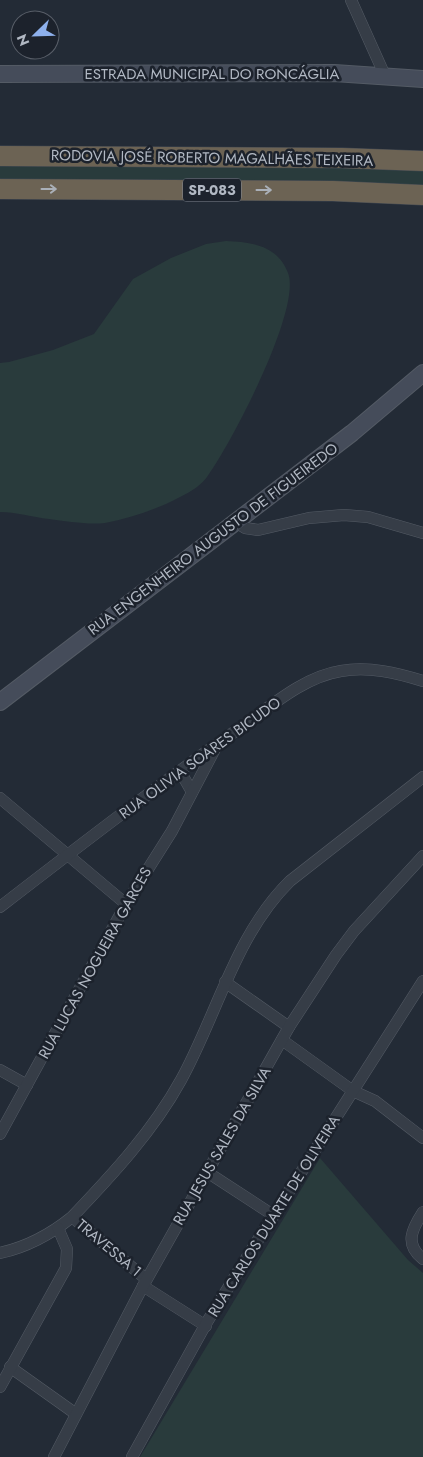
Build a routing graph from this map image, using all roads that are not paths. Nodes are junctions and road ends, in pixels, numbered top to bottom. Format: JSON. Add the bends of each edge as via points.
{"nodes":[{"id":1,"x":351,"y":0,"type":"edge"},
{"id":2,"x":0,"y":74,"type":"edge"},
{"id":3,"x":386,"y":78,"type":"junction"},
{"id":4,"x":423,"y":79,"type":"edge"},
{"id":5,"x":0,"y":156,"type":"edge"},
{"id":6,"x":423,"y":161,"type":"edge"},
{"id":7,"x":0,"y":189,"type":"edge"},
{"id":8,"x":423,"y":195,"type":"edge"},
{"id":9,"x":423,"y":373,"type":"edge"},
{"id":10,"x":236,"y":522,"type":"junction"},
{"id":11,"x":423,"y":533,"type":"edge"},
{"id":12,"x":423,"y":681,"type":"edge"},
{"id":13,"x":0,"y":702,"type":"edge"},
{"id":14,"x":218,"y":744,"type":"junction"},
{"id":15,"x":180,"y":771,"type":"junction"},
{"id":16,"x":423,"y":776,"type":"edge"},
{"id":17,"x":192,"y":792,"type":"junction"},
{"id":18,"x":0,"y":798,"type":"edge"},
{"id":19,"x":67,"y":855,"type":"junction"},
{"id":20,"x":423,"y":856,"type":"edge"},
{"id":21,"x":126,"y":904,"type":"junction"},
{"id":22,"x":0,"y":907,"type":"edge"},
{"id":23,"x":423,"y":981,"type":"edge"},
{"id":24,"x":225,"y":982,"type":"junction"},
{"id":25,"x":289,"y":1027,"type":"junction"},
{"id":26,"x":282,"y":1040,"type":"junction"},
{"id":27,"x":0,"y":1070,"type":"edge"},
{"id":28,"x":27,"y":1085,"type":"junction"},
{"id":29,"x":352,"y":1091,"type":"junction"},
{"id":30,"x":0,"y":1134,"type":"edge"},
{"id":31,"x":423,"y":1138,"type":"edge"},
{"id":32,"x":207,"y":1172,"type":"junction"},
{"id":33,"x":423,"y":1212,"type":"edge"},
{"id":34,"x":272,"y":1215,"type":"junction"},
{"id":35,"x":72,"y":1217,"type":"junction"},
{"id":36,"x":58,"y":1228,"type":"junction"},
{"id":37,"x":0,"y":1253,"type":"edge"},
{"id":38,"x":423,"y":1259,"type":"edge"},
{"id":39,"x":144,"y":1282,"type":"junction"},
{"id":40,"x":206,"y":1326,"type":"junction"},
{"id":41,"x":10,"y":1367,"type":"junction"},
{"id":42,"x":0,"y":1387,"type":"edge"},
{"id":43,"x":76,"y":1414,"type":"junction"},
{"id":44,"x":54,"y":1457,"type":"edge"},
{"id":45,"x":132,"y":1457,"type":"edge"}],
"edges":[{"from":1,"to":3,"type":"street"},
{"from":2,"to":3,"type":"main road","name":"ESTRADA MUNICIPAL DO RONCÁGLIA","via":[[334,73]]},
{"from":3,"to":4,"type":"main road","name":"ESTRADA MUNICIPAL DO RONCÁGLIA"},
{"from":5,"to":6,"type":"highway","name":"RODOVIA JOSÉ ROBERTO MAGALHÃES TEIXEIRA","number":"SP-083"},
{"from":7,"to":8,"type":"highway","name":"RODOVIA JOSÉ ROBERTO MAGALHÃES TEIXEIRA","number":"SP-083","one_way":true,"via":[[333,191]]},
{"from":9,"to":10,"type":"main road","name":"RUA ENGENHEIRO AUGUSTO DE FIGUEIREDO","via":[[352,433]]},
{"from":10,"to":11,"type":"street","via":[[258,530],[309,518],[344,515],[368,517]]},
{"from":10,"to":13,"type":"main road","name":"RUA ENGENHEIRO AUGUSTO DE FIGUEIREDO"},
{"from":12,"to":14,"type":"street","name":"RUA OLIVIA SOARES BICUDO","via":[[396,673],[341,671],[298,688]]},
{"from":14,"to":15,"type":"street","name":"RUA OLIVIA SOARES BICUDO"},
{"from":14,"to":17,"type":"street","name":"RUA LUCAS NOGUEIRA GARCES"},
{"from":15,"to":17,"type":"street"},
{"from":15,"to":19,"type":"street","name":"RUA OLIVIA SOARES BICUDO"},
{"from":16,"to":24,"type":"street","via":[[277,894]]},
{"from":17,"to":21,"type":"street","name":"RUA LUCAS NOGUEIRA GARCES","via":[[172,831]]},
{"from":18,"to":19,"type":"street"},
{"from":19,"to":21,"type":"street"},
{"from":19,"to":22,"type":"street","name":"RUA OLIVIA SOARES BICUDO"},
{"from":20,"to":25,"type":"street","name":"RUA JESUS SALES DA SILVA","via":[[350,937]]},
{"from":21,"to":28,"type":"street","name":"RUA LUCAS NOGUEIRA GARCES"},
{"from":23,"to":29,"type":"street","name":"RUA CARLOS DUARTE DE OLIVEIRA"},
{"from":24,"to":25,"type":"street"},
{"from":24,"to":35,"type":"street","via":[[182,1079],[162,1112]]},
{"from":25,"to":26,"type":"street","name":"RUA JESUS SALES DA SILVA"},
{"from":26,"to":29,"type":"street"},
{"from":26,"to":32,"type":"street","name":"RUA JESUS SALES DA SILVA"},
{"from":27,"to":28,"type":"street"},
{"from":28,"to":30,"type":"street","name":"RUA LUCAS NOGUEIRA GARCES"},
{"from":29,"to":31,"type":"street","via":[[375,1101]]},
{"from":29,"to":34,"type":"street","name":"RUA CARLOS DUARTE DE OLIVEIRA"},
{"from":32,"to":34,"type":"street"},
{"from":32,"to":39,"type":"street","name":"RUA JESUS SALES DA SILVA"},
{"from":33,"to":38,"type":"street","via":[[410,1239],[412,1248]]},
{"from":34,"to":40,"type":"street","name":"RUA CARLOS DUARTE DE OLIVEIRA"},
{"from":35,"to":36,"type":"street"},
{"from":35,"to":39,"type":"street","name":"TRAVESSA 1"},
{"from":36,"to":37,"type":"street","via":[[28,1244]]},
{"from":36,"to":41,"type":"street","via":[[66,1249],[66,1268]]},
{"from":39,"to":40,"type":"street","name":"TRAVESSA 1"},
{"from":39,"to":43,"type":"street","name":"RUA JESUS SALES DA SILVA"},
{"from":40,"to":45,"type":"street","name":"RUA CARLOS DUARTE DE OLIVEIRA"},
{"from":41,"to":42,"type":"street"},
{"from":41,"to":43,"type":"street"},
{"from":43,"to":44,"type":"street","name":"RUA JESUS SALES DA SILVA"}]}
